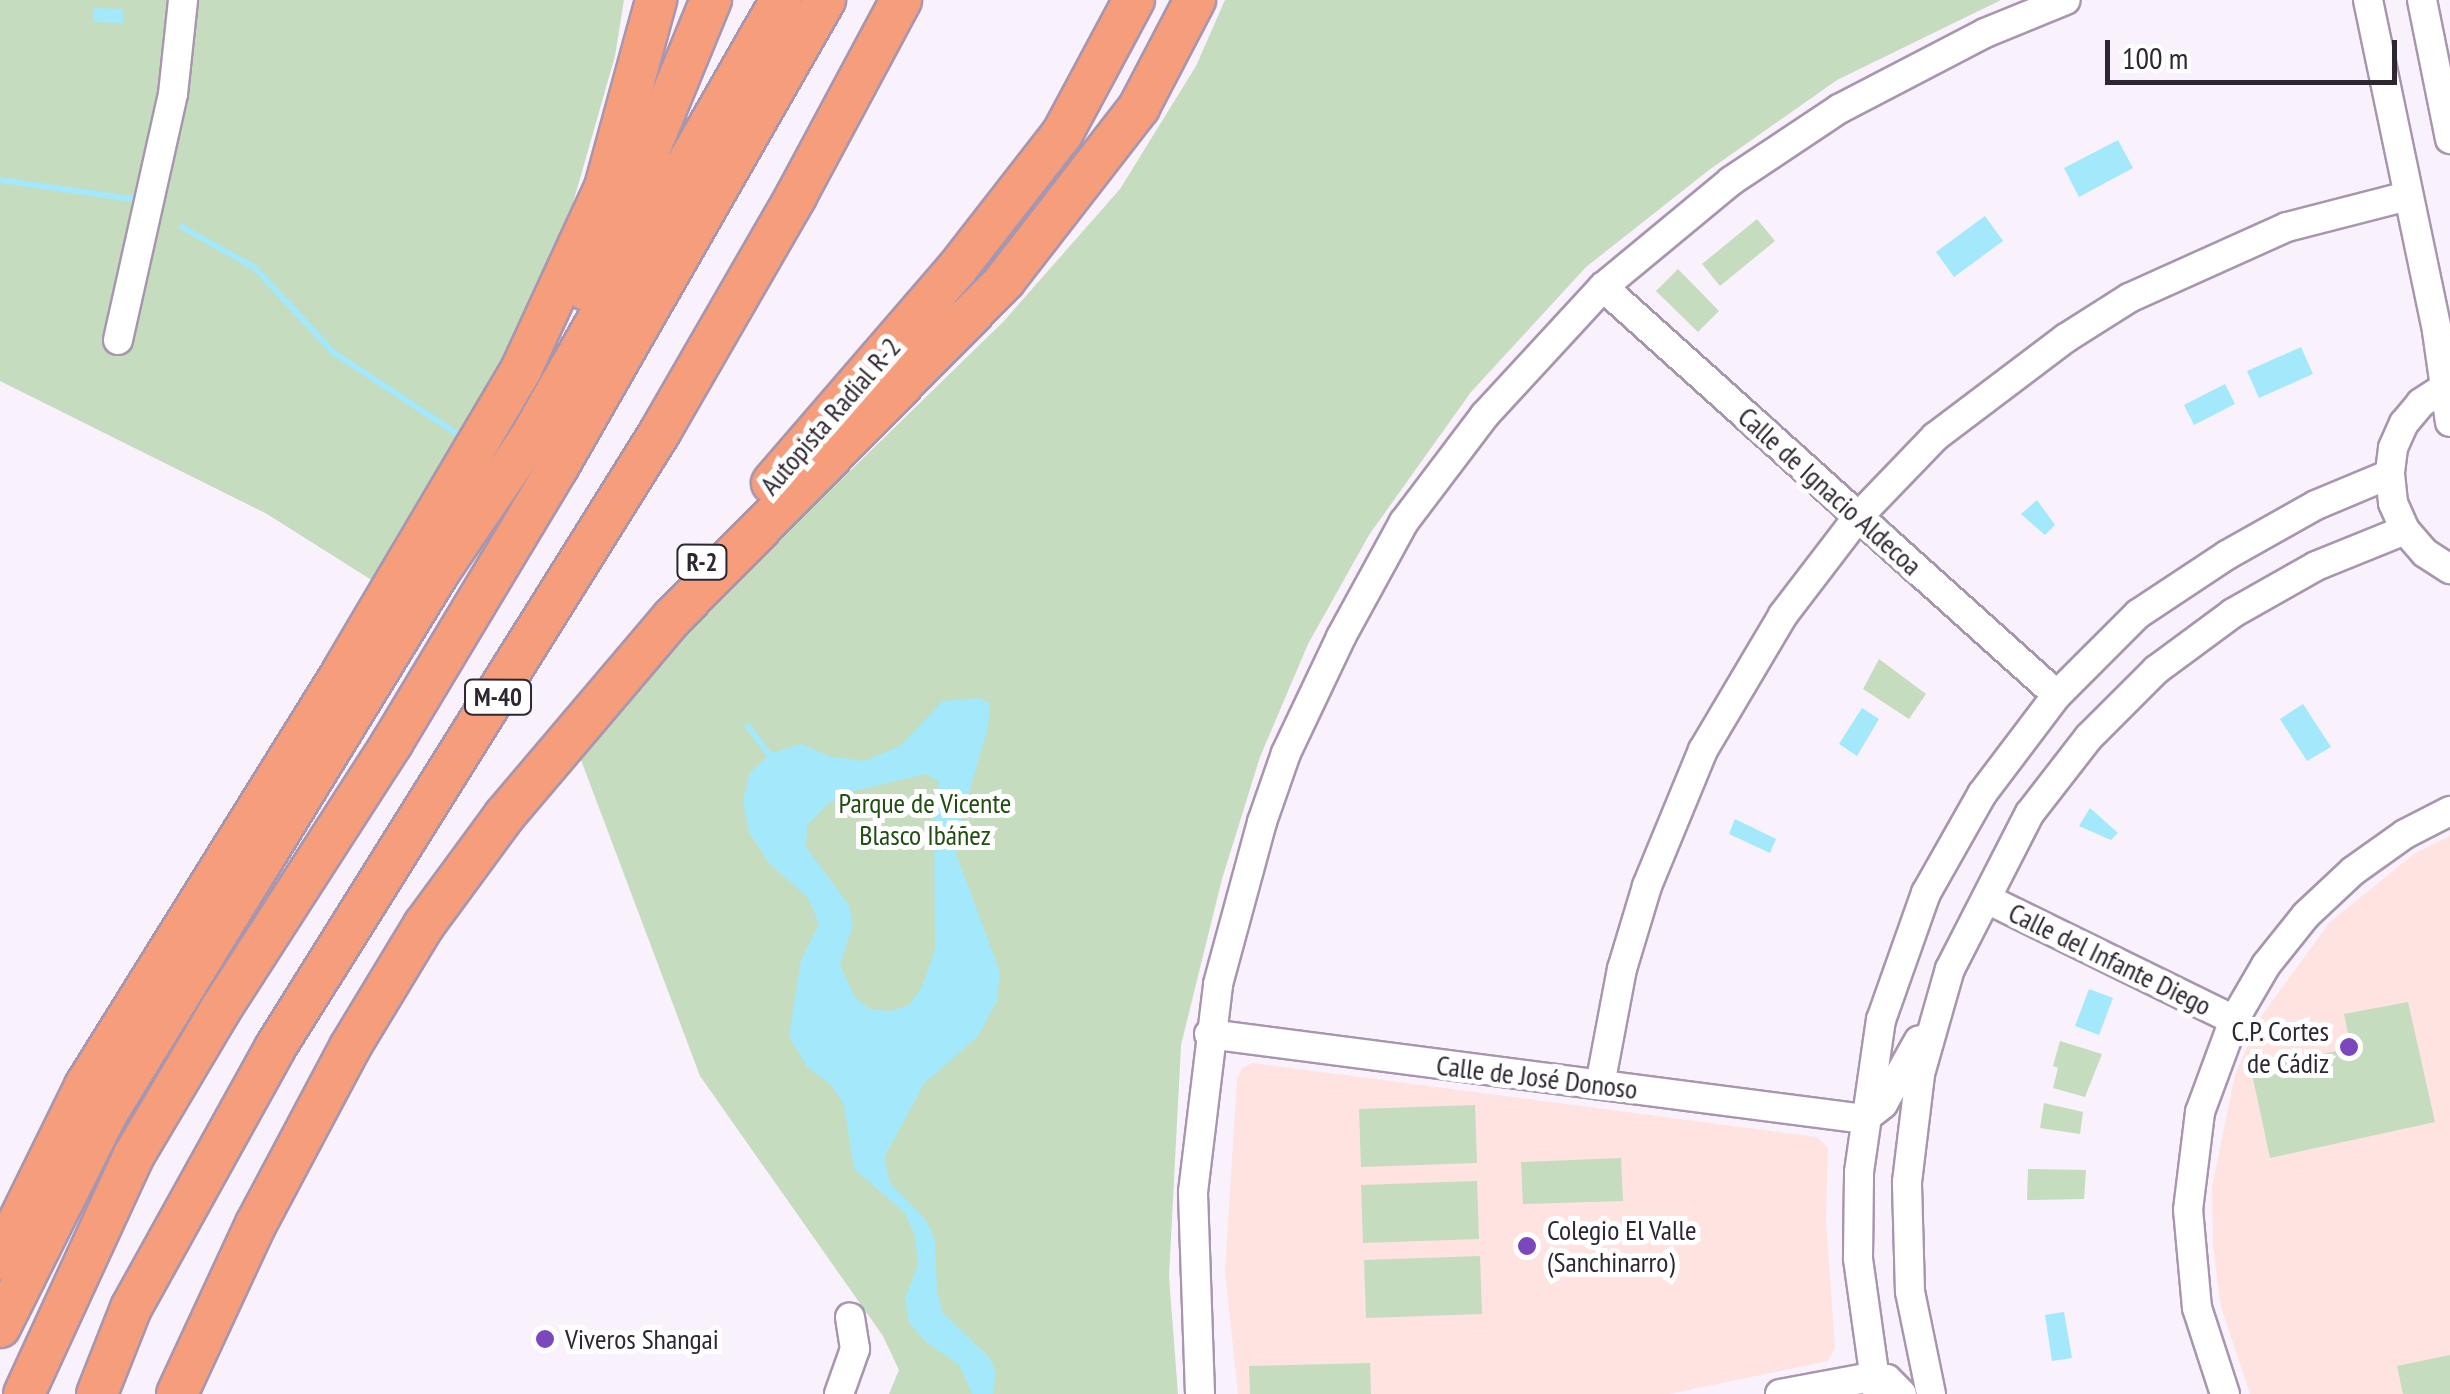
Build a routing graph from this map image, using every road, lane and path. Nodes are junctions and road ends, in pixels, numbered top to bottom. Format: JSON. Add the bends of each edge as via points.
{"nodes":[{"id":1,"x":184,"y":0,"type":"edge"},
{"id":2,"x":656,"y":0,"type":"edge"},
{"id":3,"x":711,"y":0,"type":"edge"},
{"id":4,"x":781,"y":0,"type":"edge"},
{"id":5,"x":809,"y":0,"type":"edge"},
{"id":6,"x":825,"y":0,"type":"edge"},
{"id":7,"x":901,"y":0,"type":"edge"},
{"id":8,"x":930,"y":0,"type":"edge"},
{"id":9,"x":1134,"y":0,"type":"edge"},
{"id":10,"x":2066,"y":0,"type":"edge"},
{"id":11,"x":2368,"y":0,"type":"edge"},
{"id":12,"x":2422,"y":0,"type":"edge"},
{"id":13,"x":1194,"y":3,"type":"edge"},
{"id":14,"x":753,"y":129,"type":"junction"},
{"id":15,"x":2450,"y":139,"type":"edge"},
{"id":16,"x":796,"y":196,"type":"junction"},
{"id":17,"x":2408,"y":196,"type":"junction"},
{"id":18,"x":1603,"y":287,"type":"junction"},
{"id":19,"x":118,"y":340,"type":"dead end"},
{"id":20,"x":2446,"y":386,"type":"edge"},
{"id":21,"x":2450,"y":422,"type":"edge"},
{"id":22,"x":2390,"y":474,"type":"junction"},
{"id":23,"x":1858,"y":517,"type":"junction"},
{"id":24,"x":2405,"y":530,"type":"junction"},
{"id":25,"x":2450,"y":569,"type":"edge"},
{"id":26,"x":439,"y":572,"type":"junction"},
{"id":27,"x":2057,"y":695,"type":"junction"},
{"id":28,"x":2450,"y":811,"type":"edge"},
{"id":29,"x":504,"y":816,"type":"junction"},
{"id":30,"x":1987,"y":899,"type":"junction"},
{"id":31,"x":1950,"y":969,"type":"junction"},
{"id":32,"x":2234,"y":1020,"type":"junction"},
{"id":33,"x":1209,"y":1034,"type":"junction"},
{"id":34,"x":1600,"y":1085,"type":"junction"},
{"id":35,"x":1864,"y":1119,"type":"junction"},
{"id":36,"x":0,"y":1259,"type":"edge"},
{"id":37,"x":850,"y":1317,"type":"dead end"},
{"id":38,"x":0,"y":1328,"type":"edge"},
{"id":39,"x":1875,"y":1386,"type":"edge"},
{"id":40,"x":24,"y":1394,"type":"edge"},
{"id":41,"x":97,"y":1394,"type":"edge"},
{"id":42,"x":177,"y":1394,"type":"edge"},
{"id":43,"x":840,"y":1394,"type":"edge"},
{"id":44,"x":1200,"y":1394,"type":"edge"},
{"id":45,"x":1780,"y":1394,"type":"edge"},
{"id":46,"x":1902,"y":1394,"type":"edge"},
{"id":47,"x":1931,"y":1394,"type":"edge"},
{"id":48,"x":2225,"y":1394,"type":"edge"}],
"edges":[{"from":1,"to":19,"type":"street","via":[[174,94]]},
{"from":2,"to":36,"type":"highway","via":[[604,186],[522,370],[85,1086]]},
{"from":3,"to":26,"type":"highway","via":[[619,224]]},
{"from":4,"to":26,"type":"highway","via":[[530,438]]},
{"from":5,"to":14,"type":"highway"},
{"from":6,"to":14,"type":"highway","number":"M-40"},
{"from":7,"to":16,"type":"highway","number":"M-40"},
{"from":8,"to":16,"type":"highway","via":[[834,164]]},
{"from":9,"to":29,"type":"highway","name":"Autopista Radial R-2","number":"R-2","via":[[1050,149],[846,399],[563,719]]},
{"from":10,"to":18,"type":"street","via":[[1839,108],[1730,180]]},
{"from":11,"to":17,"type":"street"},
{"from":12,"to":15,"type":"street"},
{"from":13,"to":29,"type":"highway","via":[[1139,107],[1006,280],[672,618]]},
{"from":14,"to":40,"type":"highway","number":"M-40","via":[[392,744],[134,1155]]},
{"from":16,"to":41,"type":"highway","number":"M-40","via":[[571,581],[275,1048],[131,1308]]},
{"from":17,"to":20,"type":"street"},
{"from":17,"to":23,"type":"street","via":[[2287,227],[2129,298],[1935,438]]},
{"from":18,"to":23,"type":"street","name":"Calle de Ignacio Aldecoa"},
{"from":18,"to":33,"type":"street","via":[[1486,415],[1404,522],[1341,637],[1262,822]]},
{"from":20,"to":21,"type":"street"},
{"from":20,"to":22,"type":"street","via":[[2404,424]]},
{"from":22,"to":24,"type":"street"},
{"from":22,"to":27,"type":"street","via":[[2316,505],[2153,604]]},
{"from":23,"to":27,"type":"street","name":"Calle de Ignacio Aldecoa"},
{"from":23,"to":34,"type":"street","via":[[1783,615],[1696,764],[1642,902]]},
{"from":24,"to":25,"type":"street"},
{"from":24,"to":30,"type":"street","via":[[2316,566],[2233,612],[2156,670],[2088,737],[2030,813]]},
{"from":26,"to":38,"type":"highway","via":[[106,1114]]},
{"from":27,"to":35,"type":"street","via":[[1982,794],[1926,893],[1882,1020]]},
{"from":28,"to":32,"type":"street","via":[[2353,871],[2306,915]]},
{"from":29,"to":42,"type":"highway","via":[[424,925],[350,1047],[256,1224]]},
{"from":30,"to":31,"type":"street"},
{"from":30,"to":32,"type":"street","name":"Calle del Infante Diego"},
{"from":31,"to":35,"type":"street","via":[[1884,1104]]},
{"from":31,"to":47,"type":"street","via":[[1920,1074],[1907,1182],[1910,1292]]},
{"from":32,"to":48,"type":"street","via":[[2200,1112],[2188,1210],[2197,1308]]},
{"from":33,"to":34,"type":"street","name":"Calle de José Donoso"},
{"from":33,"to":44,"type":"street","via":[[1193,1192]]},
{"from":34,"to":35,"type":"street","name":"Calle de José Donoso"},
{"from":35,"to":39,"type":"street","via":[[1858,1258]]},
{"from":37,"to":43,"type":"street","via":[[855,1349]]},
{"from":39,"to":45,"type":"street"},
{"from":39,"to":46,"type":"street","via":[[1887,1379]]}]}
